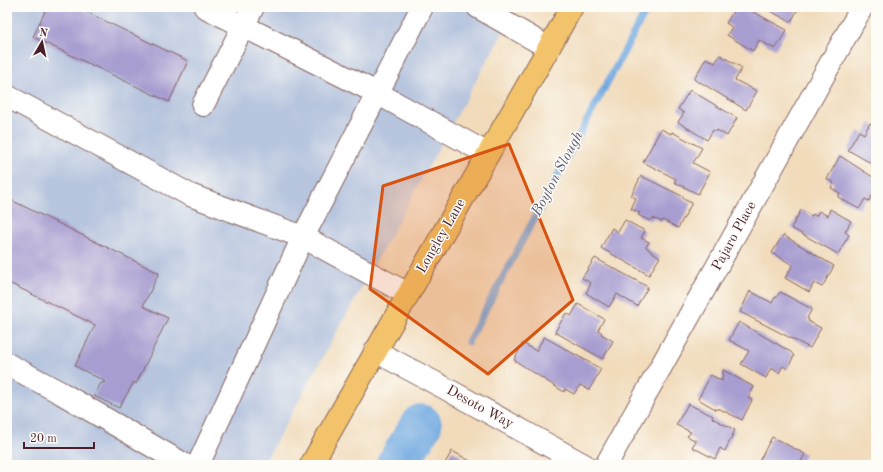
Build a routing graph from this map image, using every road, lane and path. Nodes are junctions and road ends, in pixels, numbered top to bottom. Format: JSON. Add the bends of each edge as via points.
{"nodes":[{"id":1,"x":205,"y":7,"type":"edge"},
{"id":2,"x":253,"y":7,"type":"edge"},
{"id":3,"x":422,"y":7,"type":"edge"},
{"id":4,"x":478,"y":7,"type":"edge"},
{"id":5,"x":572,"y":7,"type":"edge"},
{"id":6,"x":862,"y":7,"type":"edge"},
{"id":7,"x":243,"y":26,"type":"junction"},
{"id":8,"x":549,"y":48,"type":"junction"},
{"id":9,"x":377,"y":93,"type":"junction"},
{"id":10,"x":7,"y":96,"type":"edge"},
{"id":11,"x":203,"y":105,"type":"dead end"},
{"id":12,"x":488,"y":154,"type":"junction"},
{"id":13,"x":303,"y":237,"type":"junction"},
{"id":14,"x":408,"y":294,"type":"junction"},
{"id":15,"x":375,"y":351,"type":"junction"},
{"id":16,"x":7,"y":364,"type":"edge"},
{"id":17,"x":185,"y":465,"type":"edge"},
{"id":18,"x":198,"y":465,"type":"edge"},
{"id":19,"x":311,"y":465,"type":"edge"},
{"id":20,"x":584,"y":465,"type":"edge"},
{"id":21,"x":606,"y":465,"type":"edge"}],
"edges":[{"from":1,"to":7,"type":"street"},
{"from":2,"to":7,"type":"street"},
{"from":3,"to":9,"type":"street"},
{"from":4,"to":8,"type":"street"},
{"from":5,"to":8,"type":"main road","name":"Longley Lane"},
{"from":6,"to":21,"type":"street","name":"Pajaro Place"},
{"from":7,"to":9,"type":"street"},
{"from":7,"to":11,"type":"street"},
{"from":8,"to":12,"type":"main road","name":"Longley Lane"},
{"from":9,"to":12,"type":"street"},
{"from":9,"to":13,"type":"street"},
{"from":10,"to":13,"type":"street","via":[[190,195]]},
{"from":12,"to":14,"type":"main road","name":"Longley Lane"},
{"from":13,"to":14,"type":"street"},
{"from":13,"to":18,"type":"street"},
{"from":14,"to":15,"type":"main road","name":"Longley Lane"},
{"from":15,"to":19,"type":"main road","name":"Longley Lane"},
{"from":15,"to":20,"type":"street","name":"Desoto Way"},
{"from":16,"to":17,"type":"street"}]}
